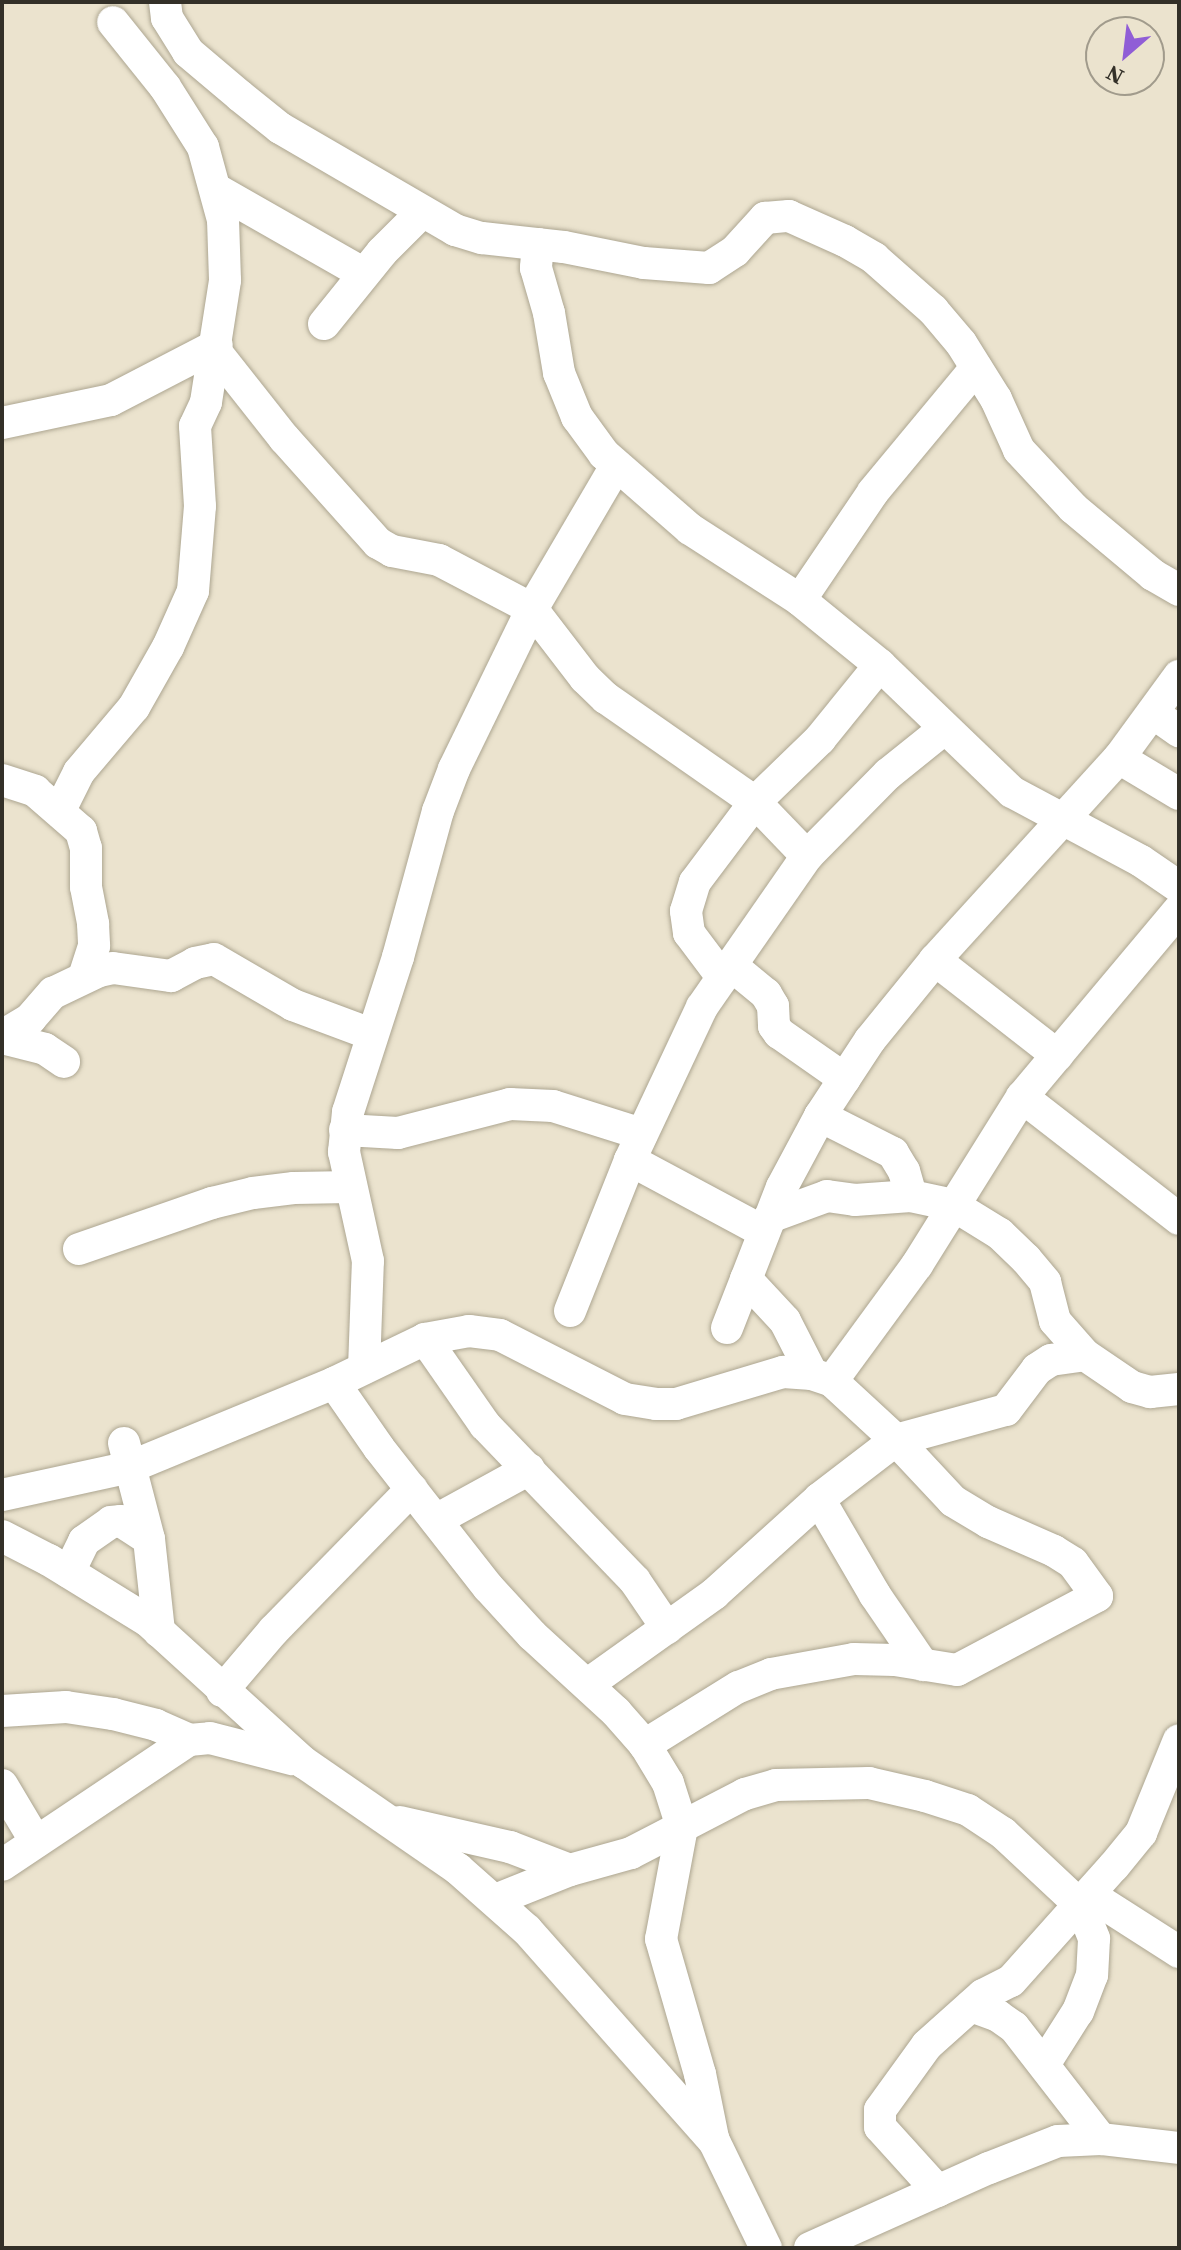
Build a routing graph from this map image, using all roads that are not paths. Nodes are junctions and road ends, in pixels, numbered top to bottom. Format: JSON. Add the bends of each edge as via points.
{"nodes":[{"id":1,"x":165,"y":2,"type":"edge"},
{"id":2,"x":113,"y":22,"type":"dead end"},
{"id":3,"x":217,"y":190,"type":"junction"},
{"id":4,"x":422,"y":212,"type":"junction"},
{"id":5,"x":287,"y":229,"type":"junction"},
{"id":6,"x":538,"y":244,"type":"junction"},
{"id":7,"x":364,"y":274,"type":"junction"},
{"id":8,"x":225,"y":280,"type":"junction"},
{"id":9,"x":324,"y":324,"type":"dead end"},
{"id":10,"x":217,"y":348,"type":"junction"},
{"id":11,"x":976,"y":368,"type":"junction"},
{"id":12,"x":2,"y":423,"type":"edge"},
{"id":13,"x":616,"y":466,"type":"junction"},
{"id":14,"x":1179,"y":590,"type":"edge"},
{"id":15,"x":800,"y":600,"type":"junction"},
{"id":16,"x":532,"y":609,"type":"junction"},
{"id":17,"x":880,"y":665,"type":"junction"},
{"id":18,"x":1179,"y":676,"type":"edge"},
{"id":19,"x":1166,"y":722,"type":"edge"},
{"id":20,"x":944,"y":729,"type":"junction"},
{"id":21,"x":1119,"y":758,"type":"junction"},
{"id":22,"x":2,"y":780,"type":"edge"},
{"id":23,"x":1179,"y":794,"type":"edge"},
{"id":24,"x":755,"y":802,"type":"junction"},
{"id":25,"x":60,"y":810,"type":"junction"},
{"id":26,"x":1062,"y":820,"type":"junction"},
{"id":27,"x":807,"y":856,"type":"junction"},
{"id":28,"x":1179,"y":887,"type":"edge"},
{"id":29,"x":1179,"y":910,"type":"edge"},
{"id":30,"x":935,"y":960,"type":"junction"},
{"id":31,"x":727,"y":971,"type":"junction"},
{"id":32,"x":84,"y":977,"type":"junction"},
{"id":33,"x":371,"y":1034,"type":"junction"},
{"id":34,"x":2,"y":1037,"type":"edge"},
{"id":35,"x":1057,"y":1055,"type":"junction"},
{"id":36,"x":64,"y":1062,"type":"dead end"},
{"id":37,"x":845,"y":1079,"type":"junction"},
{"id":38,"x":1022,"y":1097,"type":"junction"},
{"id":39,"x":820,"y":1116,"type":"junction"},
{"id":40,"x":345,"y":1130,"type":"junction"},
{"id":41,"x":636,"y":1147,"type":"junction"},
{"id":42,"x":351,"y":1187,"type":"junction"},
{"id":43,"x":782,"y":1187,"type":"junction"},
{"id":44,"x":827,"y":1196,"type":"junction"},
{"id":45,"x":911,"y":1196,"type":"junction"},
{"id":46,"x":953,"y":1205,"type":"junction"},
{"id":47,"x":1174,"y":1207,"type":"edge"},
{"id":48,"x":767,"y":1224,"type":"junction"},
{"id":49,"x":79,"y":1249,"type":"dead end"},
{"id":50,"x":746,"y":1279,"type":"junction"},
{"id":51,"x":570,"y":1311,"type":"dead end"},
{"id":52,"x":727,"y":1328,"type":"dead end"},
{"id":53,"x":425,"y":1339,"type":"junction"},
{"id":54,"x":1085,"y":1355,"type":"junction"},
{"id":55,"x":364,"y":1368,"type":"junction"},
{"id":56,"x":822,"y":1378,"type":"junction"},
{"id":57,"x":334,"y":1383,"type":"junction"},
{"id":58,"x":1179,"y":1389,"type":"edge"},
{"id":59,"x":896,"y":1440,"type":"junction"},
{"id":60,"x":127,"y":1455,"type":"junction"},
{"id":61,"x":529,"y":1469,"type":"junction"},
{"id":62,"x":412,"y":1489,"type":"junction"},
{"id":63,"x":2,"y":1495,"type":"edge"},
{"id":64,"x":819,"y":1499,"type":"junction"},
{"id":65,"x":436,"y":1520,"type":"junction"},
{"id":66,"x":2,"y":1536,"type":"edge"},
{"id":67,"x":149,"y":1539,"type":"junction"},
{"id":68,"x":73,"y":1561,"type":"junction"},
{"id":69,"x":667,"y":1628,"type":"junction"},
{"id":70,"x":159,"y":1631,"type":"junction"},
{"id":71,"x":923,"y":1665,"type":"junction"},
{"id":72,"x":588,"y":1684,"type":"junction"},
{"id":73,"x":217,"y":1686,"type":"junction"},
{"id":74,"x":2,"y":1711,"type":"edge"},
{"id":75,"x":189,"y":1740,"type":"junction"},
{"id":76,"x":1179,"y":1740,"type":"edge"},
{"id":77,"x":237,"y":1744,"type":"junction"},
{"id":78,"x":645,"y":1745,"type":"junction"},
{"id":79,"x":303,"y":1762,"type":"junction"},
{"id":80,"x":2,"y":1785,"type":"edge"},
{"id":81,"x":385,"y":1819,"type":"junction"},
{"id":82,"x":682,"y":1827,"type":"junction"},
{"id":83,"x":36,"y":1842,"type":"junction"},
{"id":84,"x":2,"y":1865,"type":"edge"},
{"id":85,"x":570,"y":1870,"type":"junction"},
{"id":86,"x":495,"y":1900,"type":"junction"},
{"id":87,"x":1086,"y":1900,"type":"junction"},
{"id":88,"x":1179,"y":1952,"type":"edge"},
{"id":89,"x":971,"y":2006,"type":"junction"},
{"id":90,"x":1045,"y":2063,"type":"junction"},
{"id":91,"x":1101,"y":2139,"type":"junction"},
{"id":92,"x":714,"y":2141,"type":"junction"},
{"id":93,"x":1179,"y":2148,"type":"edge"},
{"id":94,"x":938,"y":2191,"type":"junction"},
{"id":95,"x":820,"y":2246,"type":"edge"},
{"id":96,"x":766,"y":2248,"type":"edge"}],
"edges":[{"from":1,"to":4,"type":"street","via":[[167,18],[188,52],[240,96],[280,128]]},
{"from":2,"to":3,"type":"street","via":[[188,121]]},
{"from":3,"to":5,"type":"street"},
{"from":3,"to":8,"type":"street"},
{"from":4,"to":6,"type":"street","via":[[482,238]]},
{"from":4,"to":7,"type":"street"},
{"from":5,"to":7,"type":"street"},
{"from":5,"to":8,"type":"street","via":[[247,240]]},
{"from":6,"to":11,"type":"street","via":[[644,263],[709,268],[735,251],[765,218],[789,216],[874,258],[933,310]]},
{"from":6,"to":13,"type":"street","via":[[536,268],[559,373],[577,417]]},
{"from":7,"to":9,"type":"street"},
{"from":8,"to":10,"type":"street"},
{"from":10,"to":12,"type":"street","via":[[111,400]]},
{"from":10,"to":16,"type":"street","via":[[284,438],[378,543],[439,560]]},
{"from":10,"to":25,"type":"street","via":[[206,402],[195,426],[200,506],[193,591],[134,707],[79,772]]},
{"from":11,"to":14,"type":"street","via":[[1019,450],[1062,497],[1153,575]]},
{"from":11,"to":15,"type":"street","via":[[873,492]]},
{"from":13,"to":15,"type":"street","via":[[690,529]]},
{"from":13,"to":16,"type":"street"},
{"from":15,"to":17,"type":"street"},
{"from":16,"to":24,"type":"street","via":[[606,698]]},
{"from":16,"to":33,"type":"street","via":[[438,811]]},
{"from":17,"to":20,"type":"street"},
{"from":17,"to":24,"type":"street","via":[[820,739]]},
{"from":18,"to":19,"type":"street"},
{"from":19,"to":21,"type":"street"},
{"from":20,"to":26,"type":"street","via":[[1012,792]]},
{"from":20,"to":27,"type":"street","via":[[888,774]]},
{"from":21,"to":23,"type":"street"},
{"from":21,"to":26,"type":"street"},
{"from":22,"to":25,"type":"street","via":[[35,791]]},
{"from":24,"to":27,"type":"street"},
{"from":24,"to":31,"type":"street","via":[[695,882],[686,911],[689,933]]},
{"from":25,"to":32,"type":"street","via":[[81,831],[86,848],[94,946]]},
{"from":26,"to":28,"type":"street"},
{"from":26,"to":30,"type":"street"},
{"from":27,"to":31,"type":"street"},
{"from":29,"to":35,"type":"street"},
{"from":30,"to":35,"type":"street"},
{"from":30,"to":37,"type":"street"},
{"from":31,"to":37,"type":"street","via":[[766,994],[779,1033]]},
{"from":31,"to":41,"type":"street","via":[[702,1007]]},
{"from":32,"to":33,"type":"street","via":[[113,968],[171,976],[214,959],[293,1005]]},
{"from":32,"to":34,"type":"street","via":[[53,993],[30,1019]]},
{"from":33,"to":40,"type":"street"},
{"from":34,"to":36,"type":"street","via":[[45,1049]]},
{"from":35,"to":38,"type":"street"},
{"from":37,"to":39,"type":"street"},
{"from":38,"to":46,"type":"street"},
{"from":38,"to":47,"type":"street"},
{"from":39,"to":43,"type":"street"},
{"from":39,"to":45,"type":"street","via":[[893,1153]]},
{"from":40,"to":41,"type":"street","via":[[398,1133],[510,1104],[553,1106]]},
{"from":40,"to":42,"type":"street"},
{"from":41,"to":48,"type":"street"},
{"from":41,"to":51,"type":"street"},
{"from":42,"to":49,"type":"street","via":[[253,1193]]},
{"from":42,"to":55,"type":"street","via":[[368,1261]]},
{"from":43,"to":44,"type":"street"},
{"from":43,"to":48,"type":"street"},
{"from":44,"to":45,"type":"street"},
{"from":44,"to":48,"type":"street"},
{"from":45,"to":46,"type":"street"},
{"from":46,"to":54,"type":"street","via":[[1000,1234],[1026,1259],[1045,1282],[1055,1321]]},
{"from":46,"to":56,"type":"street","via":[[917,1265]]},
{"from":48,"to":50,"type":"street"},
{"from":50,"to":52,"type":"street"},
{"from":50,"to":56,"type":"street","via":[[785,1321]]},
{"from":53,"to":55,"type":"street"},
{"from":53,"to":56,"type":"street","via":[[469,1331],[500,1335],[625,1399],[656,1404],[676,1404],[783,1372]]},
{"from":53,"to":61,"type":"street","via":[[485,1425]]},
{"from":54,"to":58,"type":"street","via":[[1132,1387],[1150,1392]]},
{"from":54,"to":59,"type":"street","via":[[1051,1360],[1037,1369],[1006,1410]]},
{"from":55,"to":57,"type":"street"},
{"from":56,"to":59,"type":"street"},
{"from":57,"to":60,"type":"street"},
{"from":57,"to":62,"type":"street"},
{"from":59,"to":64,"type":"street"},
{"from":59,"to":71,"type":"street","via":[[953,1501],[1073,1563],[1097,1596],[968,1665],[947,1670]]},
{"from":60,"to":63,"type":"street"},
{"from":60,"to":67,"type":"street"},
{"from":61,"to":65,"type":"street"},
{"from":61,"to":69,"type":"street","via":[[635,1581]]},
{"from":62,"to":65,"type":"street"},
{"from":62,"to":73,"type":"street"},
{"from":64,"to":69,"type":"street","via":[[714,1594]]},
{"from":64,"to":71,"type":"street"},
{"from":65,"to":72,"type":"street","via":[[532,1635]]},
{"from":66,"to":68,"type":"street","via":[[36,1554]]},
{"from":67,"to":68,"type":"street","via":[[121,1521],[111,1522]]},
{"from":67,"to":70,"type":"street"},
{"from":68,"to":70,"type":"street"},
{"from":69,"to":72,"type":"street"},
{"from":70,"to":73,"type":"street"},
{"from":71,"to":78,"type":"street","via":[[854,1659],[771,1674],[738,1687]]},
{"from":72,"to":78,"type":"street"},
{"from":73,"to":77,"type":"street"},
{"from":73,"to":79,"type":"street"},
{"from":74,"to":75,"type":"street","via":[[82,1709],[156,1725]]},
{"from":75,"to":77,"type":"street"},
{"from":75,"to":83,"type":"street"},
{"from":76,"to":87,"type":"street","via":[[1141,1833]]},
{"from":77,"to":79,"type":"street"},
{"from":78,"to":82,"type":"street","via":[[668,1783]]},
{"from":79,"to":81,"type":"street"},
{"from":80,"to":83,"type":"street"},
{"from":81,"to":85,"type":"street","via":[[510,1847]]},
{"from":81,"to":86,"type":"street"},
{"from":82,"to":85,"type":"street","via":[[631,1853]]},
{"from":82,"to":87,"type":"street","via":[[745,1794],[776,1785],[843,1782],[898,1789],[968,1810]]},
{"from":82,"to":92,"type":"street","via":[[661,1939]]},
{"from":83,"to":84,"type":"street"},
{"from":85,"to":86,"type":"street"},
{"from":86,"to":92,"type":"street"},
{"from":87,"to":88,"type":"street"},
{"from":87,"to":89,"type":"street","via":[[1011,1981]]},
{"from":87,"to":90,"type":"street","via":[[1094,1939],[1092,1975],[1078,2011]]},
{"from":89,"to":90,"type":"street","via":[[1014,2027]]},
{"from":89,"to":94,"type":"street","via":[[927,2045],[877,2118]]},
{"from":90,"to":91,"type":"street"},
{"from":91,"to":93,"type":"street"},
{"from":91,"to":94,"type":"street","via":[[1058,2141]]},
{"from":92,"to":96,"type":"street"},
{"from":94,"to":95,"type":"street"}]}
